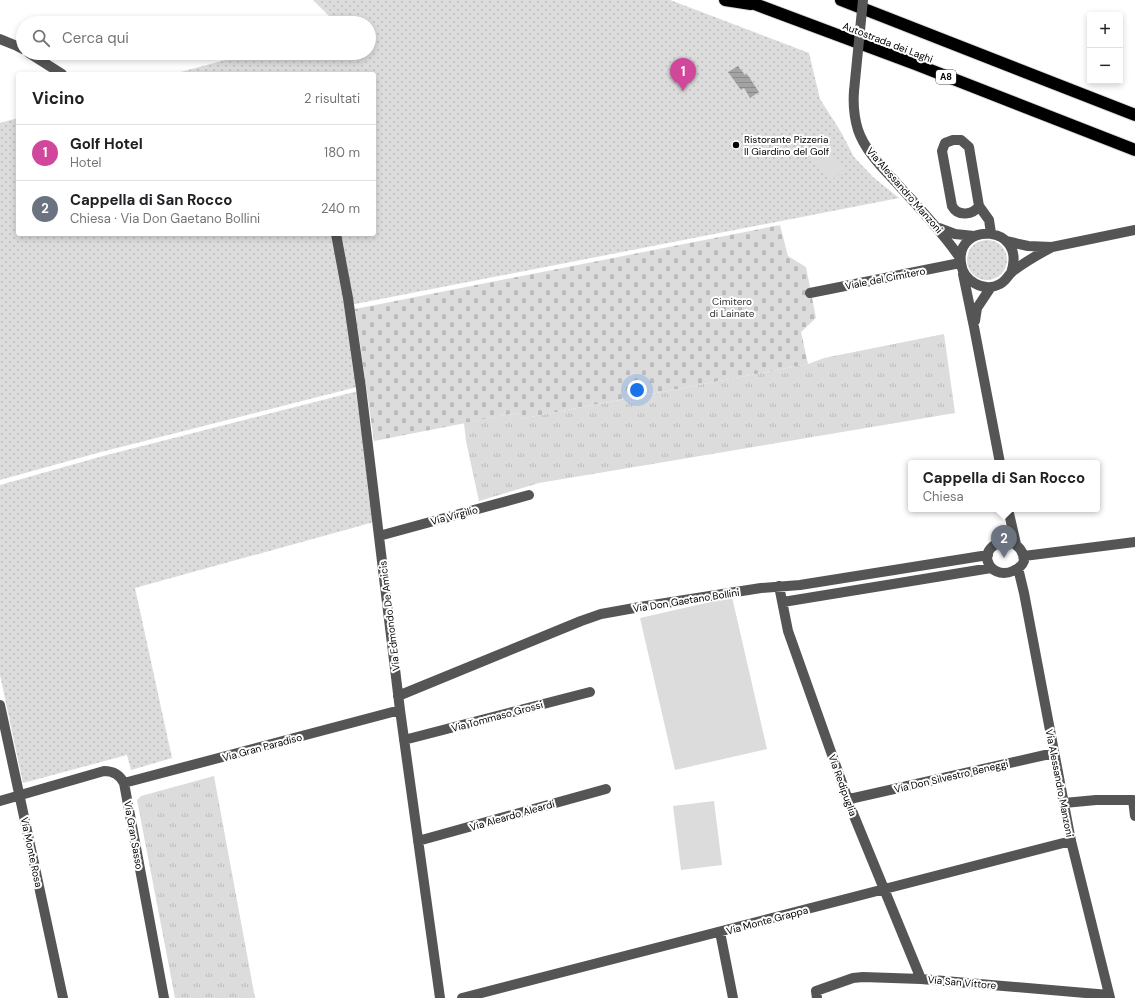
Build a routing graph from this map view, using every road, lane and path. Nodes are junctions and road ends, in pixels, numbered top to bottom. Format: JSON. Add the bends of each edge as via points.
{"nodes":[{"id":1,"x":725,"y":0,"type":"edge"},
{"id":2,"x":744,"y":0,"type":"edge"},
{"id":3,"x":841,"y":0,"type":"edge"},
{"id":4,"x":862,"y":0,"type":"edge"},
{"id":5,"x":756,"y":5,"type":"junction"},
{"id":6,"x":0,"y":39,"type":"edge"},
{"id":7,"x":16,"y":46,"type":"edge"},
{"id":8,"x":40,"y":60,"type":"edge"},
{"id":9,"x":59,"y":72,"type":"edge"},
{"id":10,"x":1135,"y":115,"type":"edge"},
{"id":11,"x":1135,"y":150,"type":"edge"},
{"id":12,"x":979,"y":206,"type":"junction"},
{"id":13,"x":936,"y":226,"type":"junction"},
{"id":14,"x":1135,"y":230,"type":"edge"},
{"id":15,"x":991,"y":233,"type":"junction"},
{"id":16,"x":336,"y":236,"type":"edge"},
{"id":17,"x":974,"y":236,"type":"junction"},
{"id":18,"x":1006,"y":241,"type":"junction"},
{"id":19,"x":1052,"y":247,"type":"junction"},
{"id":20,"x":961,"y":264,"type":"junction"},
{"id":21,"x":1011,"y":273,"type":"junction"},
{"id":22,"x":991,"y":287,"type":"junction"},
{"id":23,"x":810,"y":292,"type":"dead end"},
{"id":24,"x":974,"y":327,"type":"junction"},
{"id":25,"x":999,"y":460,"type":"edge"},
{"id":26,"x":529,"y":495,"type":"dead end"},
{"id":27,"x":1009,"y":513,"type":"edge"},
{"id":28,"x":379,"y":536,"type":"junction"},
{"id":29,"x":1005,"y":542,"type":"junction"},
{"id":30,"x":1135,"y":542,"type":"edge"},
{"id":31,"x":1016,"y":544,"type":"junction"},
{"id":32,"x":988,"y":555,"type":"junction"},
{"id":33,"x":1024,"y":556,"type":"junction"},
{"id":34,"x":991,"y":568,"type":"junction"},
{"id":35,"x":1018,"y":568,"type":"junction"},
{"id":36,"x":779,"y":586,"type":"junction"},
{"id":37,"x":783,"y":602,"type":"junction"},
{"id":38,"x":590,"y":692,"type":"dead end"},
{"id":39,"x":398,"y":696,"type":"junction"},
{"id":40,"x":0,"y":705,"type":"edge"},
{"id":41,"x":400,"y":710,"type":"junction"},
{"id":42,"x":404,"y":740,"type":"junction"},
{"id":43,"x":1054,"y":754,"type":"junction"},
{"id":44,"x":124,"y":784,"type":"junction"},
{"id":45,"x":606,"y":789,"type":"dead end"},
{"id":46,"x":20,"y":794,"type":"junction"},
{"id":47,"x":848,"y":798,"type":"junction"},
{"id":48,"x":0,"y":801,"type":"edge"},
{"id":49,"x":1064,"y":803,"type":"junction"},
{"id":50,"x":1135,"y":816,"type":"edge"},
{"id":51,"x":418,"y":841,"type":"junction"},
{"id":52,"x":1072,"y":841,"type":"junction"},
{"id":53,"x":884,"y":889,"type":"junction"},
{"id":54,"x":720,"y":932,"type":"junction"},
{"id":55,"x":921,"y":979,"type":"junction"},
{"id":56,"x":817,"y":994,"type":"edge"},
{"id":57,"x":1109,"y":997,"type":"edge"},
{"id":58,"x":63,"y":998,"type":"edge"},
{"id":59,"x":164,"y":998,"type":"edge"},
{"id":60,"x":440,"y":998,"type":"edge"},
{"id":61,"x":462,"y":998,"type":"edge"},
{"id":62,"x":733,"y":998,"type":"edge"}],
"edges":[{"from":1,"to":5,"type":"highway"},
{"from":2,"to":5,"type":"highway","name":"Autostrada dei Laghi","number":"A8"},
{"from":3,"to":10,"type":"highway"},
{"from":4,"to":13,"type":"street","name":"Via Alessandro Manzoni","bridge":true,"via":[[853,105],[858,130],[868,150]]},
{"from":5,"to":11,"type":"highway","name":"Autostrada dei Laghi","number":"A8"},
{"from":6,"to":7,"type":"street"},
{"from":8,"to":9,"type":"street"},
{"from":12,"to":12,"type":"street","via":[[969,147],[961,140],[945,143],[942,151],[952,206],[957,212],[965,214]]},
{"from":12,"to":15,"type":"street","via":[[989,220]]},
{"from":13,"to":17,"type":"street","via":[[955,234]]},
{"from":13,"to":20,"type":"street","name":"Via Alessandro Manzoni"},
{"from":14,"to":19,"type":"street"},
{"from":15,"to":17,"type":"street"},
{"from":15,"to":18,"type":"street"},
{"from":16,"to":28,"type":"street","name":"Via Edmondo De Amicis","via":[[361,388]]},
{"from":17,"to":20,"type":"street","via":[[962,250]]},
{"from":18,"to":19,"type":"street","via":[[1028,246]]},
{"from":18,"to":21,"type":"street","via":[[1014,256]]},
{"from":19,"to":21,"type":"street"},
{"from":20,"to":22,"type":"street","via":[[972,283]]},
{"from":20,"to":23,"type":"street","name":"Viale del Cimitero"},
{"from":20,"to":24,"type":"street","name":"Via Alessandro Manzoni"},
{"from":21,"to":22,"type":"street","via":[[999,285]]},
{"from":22,"to":24,"type":"street","via":[[977,308]]},
{"from":24,"to":25,"type":"street","name":"Via Alessandro Manzoni"},
{"from":26,"to":28,"type":"street","name":"Via Virgilio"},
{"from":27,"to":29,"type":"street"},
{"from":27,"to":31,"type":"street"},
{"from":28,"to":39,"type":"street","name":"Via Edmondo De Amicis"},
{"from":29,"to":31,"type":"street"},
{"from":29,"to":32,"type":"street","via":[[995,544],[990,548]]},
{"from":30,"to":33,"type":"street"},
{"from":31,"to":33,"type":"street"},
{"from":32,"to":34,"type":"street"},
{"from":32,"to":36,"type":"street","name":"Via Don Gaetano Bollini","via":[[800,585]]},
{"from":33,"to":35,"type":"street","via":[[1024,561]]},
{"from":34,"to":35,"type":"street","via":[[1000,573],[1009,573]]},
{"from":34,"to":37,"type":"street"},
{"from":35,"to":43,"type":"street","name":"Via Alessandro Manzoni"},
{"from":36,"to":37,"type":"street","name":"Via Redipuglia"},
{"from":36,"to":39,"type":"street","name":"Via Don Gaetano Bollini","via":[[601,614]]},
{"from":37,"to":47,"type":"street","name":"Via Redipuglia","via":[[796,655]]},
{"from":38,"to":42,"type":"street","name":"Via Tommaso Grossi"},
{"from":39,"to":41,"type":"street","name":"Via Edmondo De Amicis"},
{"from":40,"to":46,"type":"street","name":"Via Monte Rosa"},
{"from":41,"to":42,"type":"street","name":"Via Edmondo De Amicis"},
{"from":41,"to":44,"type":"street","name":"Via Gran Paradiso"},
{"from":42,"to":51,"type":"street","name":"Via Edmondo De Amicis"},
{"from":43,"to":47,"type":"street","name":"Via Don Silvestro Beneggi"},
{"from":43,"to":49,"type":"street","name":"Via Alessandro Manzoni"},
{"from":44,"to":46,"type":"street","via":[[121,777],[111,771],[104,771]]},
{"from":44,"to":59,"type":"street","name":"Via Gran Sasso"},
{"from":45,"to":51,"type":"street","name":"Via Aleardo Aleardi"},
{"from":46,"to":48,"type":"street"},
{"from":46,"to":58,"type":"street","name":"Via Monte Rosa"},
{"from":47,"to":53,"type":"street","name":"Via Redipuglia"},
{"from":49,"to":50,"type":"street","via":[[1133,800]]},
{"from":49,"to":52,"type":"street","name":"Via Alessandro Manzoni"},
{"from":51,"to":60,"type":"street","name":"Via Edmondo De Amicis"},
{"from":52,"to":53,"type":"street","name":"Via Monte Grappa"},
{"from":52,"to":57,"type":"street","name":"Via Alessandro Manzoni"},
{"from":53,"to":54,"type":"street","name":"Via Monte Grappa"},
{"from":53,"to":55,"type":"street","name":"Via Redipuglia"},
{"from":54,"to":61,"type":"street","name":"Via Monte Grappa"},
{"from":54,"to":62,"type":"street"},
{"from":55,"to":56,"type":"street","name":"Via San Vittore","via":[[863,977],[846,981]]},
{"from":55,"to":57,"type":"street","name":"Via San Vittore"}]}
